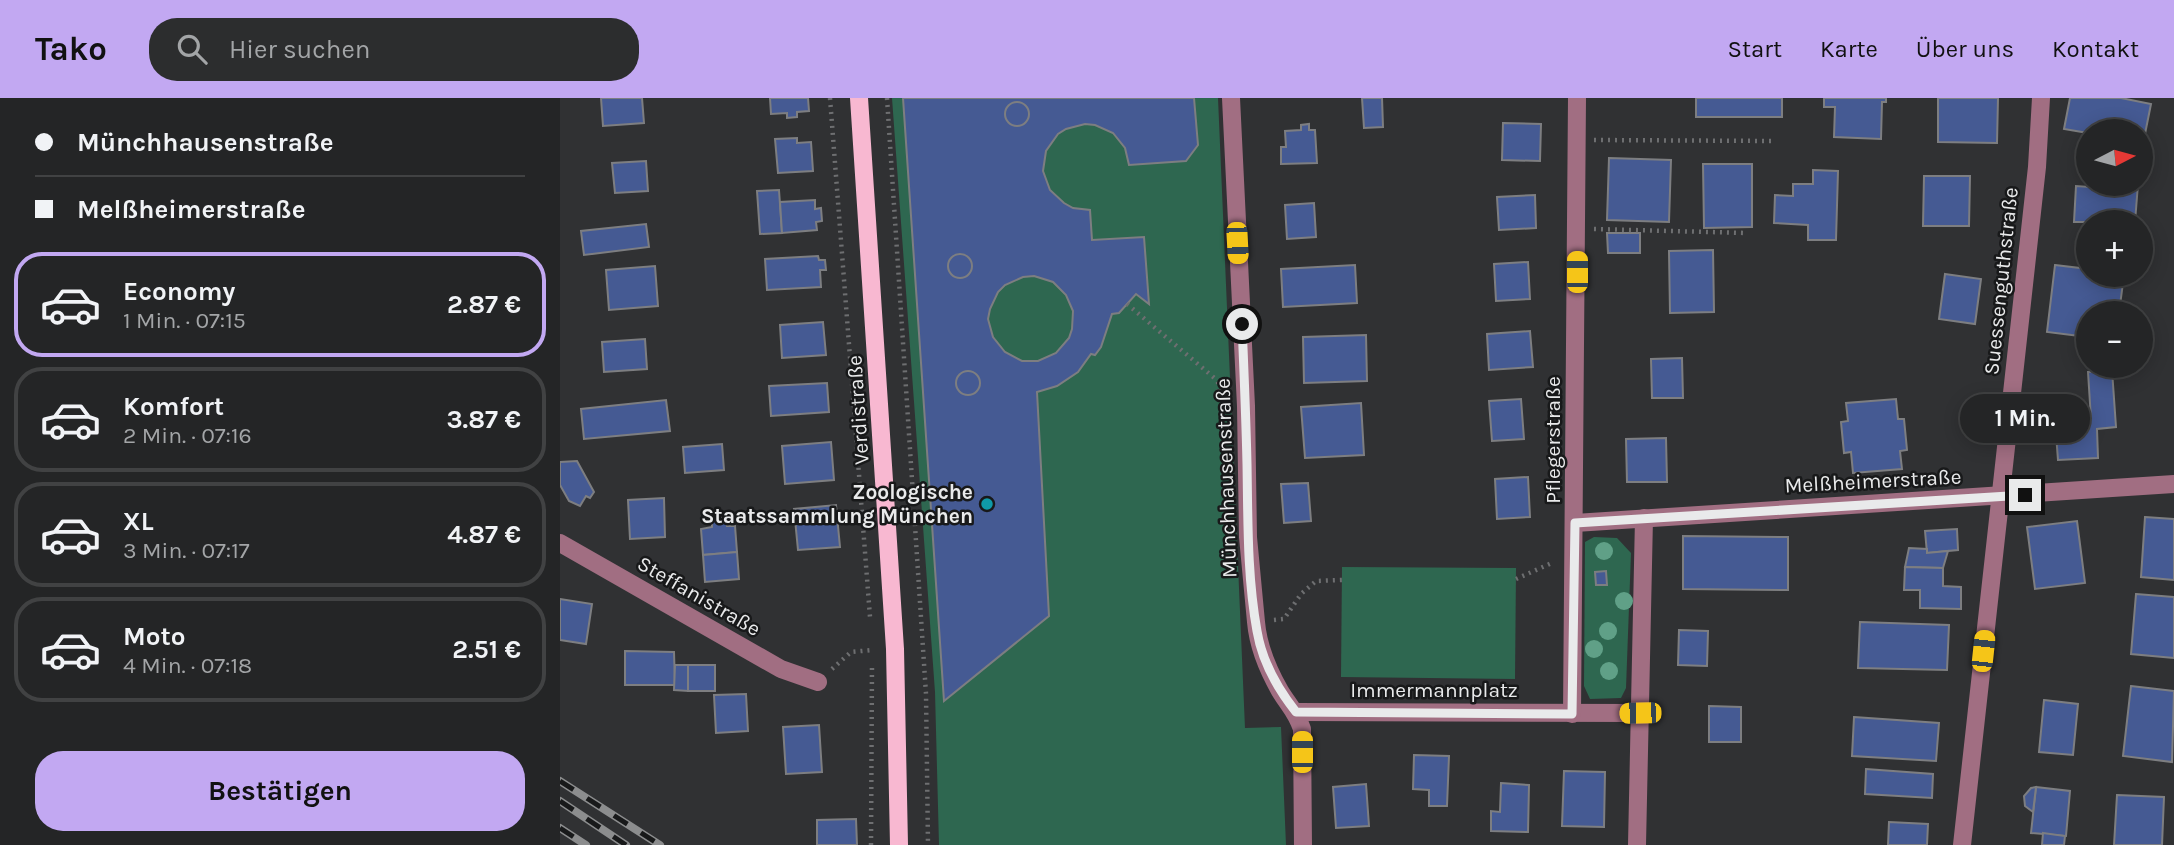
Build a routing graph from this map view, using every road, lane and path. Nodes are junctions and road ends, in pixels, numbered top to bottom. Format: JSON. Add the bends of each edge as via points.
{"nodes":[{"id":1,"x":830,"y":98,"type":"edge"},
{"id":2,"x":859,"y":98,"type":"edge"},
{"id":3,"x":887,"y":98,"type":"edge"},
{"id":4,"x":1230,"y":98,"type":"edge"},
{"id":5,"x":1577,"y":98,"type":"edge"},
{"id":6,"x":2041,"y":98,"type":"edge"},
{"id":7,"x":1578,"y":140,"type":"junction"},
{"id":8,"x":1775,"y":141,"type":"dead end"},
{"id":9,"x":1577,"y":228,"type":"junction"},
{"id":10,"x":1747,"y":233,"type":"dead end"},
{"id":11,"x":1127,"y":304,"type":"dead end"},
{"id":12,"x":1218,"y":381,"type":"junction"},
{"id":13,"x":1219,"y":392,"type":"dead end"},
{"id":14,"x":1246,"y":407,"type":"junction"},
{"id":15,"x":2174,"y":484,"type":"edge"},
{"id":16,"x":2000,"y":497,"type":"junction"},
{"id":17,"x":1644,"y":518,"type":"junction"},
{"id":18,"x":1575,"y":523,"type":"junction"},
{"id":19,"x":560,"y":543,"type":"edge"},
{"id":20,"x":1574,"y":553,"type":"junction"},
{"id":21,"x":1516,"y":579,"type":"dead end"},
{"id":22,"x":1342,"y":580,"type":"dead end"},
{"id":23,"x":1256,"y":622,"type":"junction"},
{"id":24,"x":870,"y":625,"type":"dead end"},
{"id":25,"x":871,"y":638,"type":"dead end"},
{"id":26,"x":872,"y":650,"type":"junction"},
{"id":27,"x":818,"y":681,"type":"joint"},
{"id":28,"x":1296,"y":712,"type":"junction"},
{"id":29,"x":1640,"y":713,"type":"junction"},
{"id":30,"x":1572,"y":714,"type":"junction"},
{"id":31,"x":871,"y":845,"type":"edge"},
{"id":32,"x":900,"y":845,"type":"edge"},
{"id":33,"x":928,"y":845,"type":"edge"},
{"id":34,"x":1303,"y":845,"type":"edge"},
{"id":35,"x":1637,"y":845,"type":"edge"},
{"id":36,"x":1962,"y":845,"type":"edge"}],
"edges":[{"from":1,"to":24,"type":"path"},
{"from":2,"to":32,"type":"main road","name":"Verdistraße","via":[[895,649]]},
{"from":3,"to":33,"type":"path","via":[[926,694]]},
{"from":4,"to":14,"type":"street","name":"Münchhausenstraße"},
{"from":5,"to":7,"type":"street","name":"Pflegerstraße"},
{"from":6,"to":16,"type":"street","name":"Suessenguthstraße"},
{"from":7,"to":8,"type":"path"},
{"from":7,"to":9,"type":"street","name":"Pflegerstraße"},
{"from":9,"to":10,"type":"path"},
{"from":9,"to":18,"type":"street","name":"Pflegerstraße"},
{"from":11,"to":12,"type":"path"},
{"from":12,"to":13,"type":"path"},
{"from":12,"to":14,"type":"path"},
{"from":14,"to":23,"type":"street","name":"Münchhausenstraße","via":[[1248,537]]},
{"from":15,"to":16,"type":"street","name":"Melßheimerstraße"},
{"from":16,"to":17,"type":"street","name":"Melßheimerstraße"},
{"from":16,"to":36,"type":"street","name":"Suessenguthstraße"},
{"from":17,"to":18,"type":"street","name":"Melßheimerstraße"},
{"from":17,"to":29,"type":"street"},
{"from":18,"to":20,"type":"street","name":"Pflegerstraße"},
{"from":19,"to":27,"type":"street","name":"Steffanistraße","via":[[781,669]]},
{"from":20,"to":21,"type":"path"},
{"from":20,"to":30,"type":"street","name":"Pflegerstraße"},
{"from":22,"to":23,"type":"path","via":[[1316,580],[1284,619]]},
{"from":23,"to":28,"type":"street","name":"Münchhausenstraße","via":[[1270,673]]},
{"from":25,"to":26,"type":"path"},
{"from":26,"to":27,"type":"path","via":[[851,652]]},
{"from":26,"to":31,"type":"path"},
{"from":28,"to":30,"type":"street","name":"Immermannplatz"},
{"from":28,"to":34,"type":"street","name":"Münchhausenstraße","via":[[1302,729]]},
{"from":29,"to":30,"type":"street"},
{"from":29,"to":35,"type":"street"}]}
